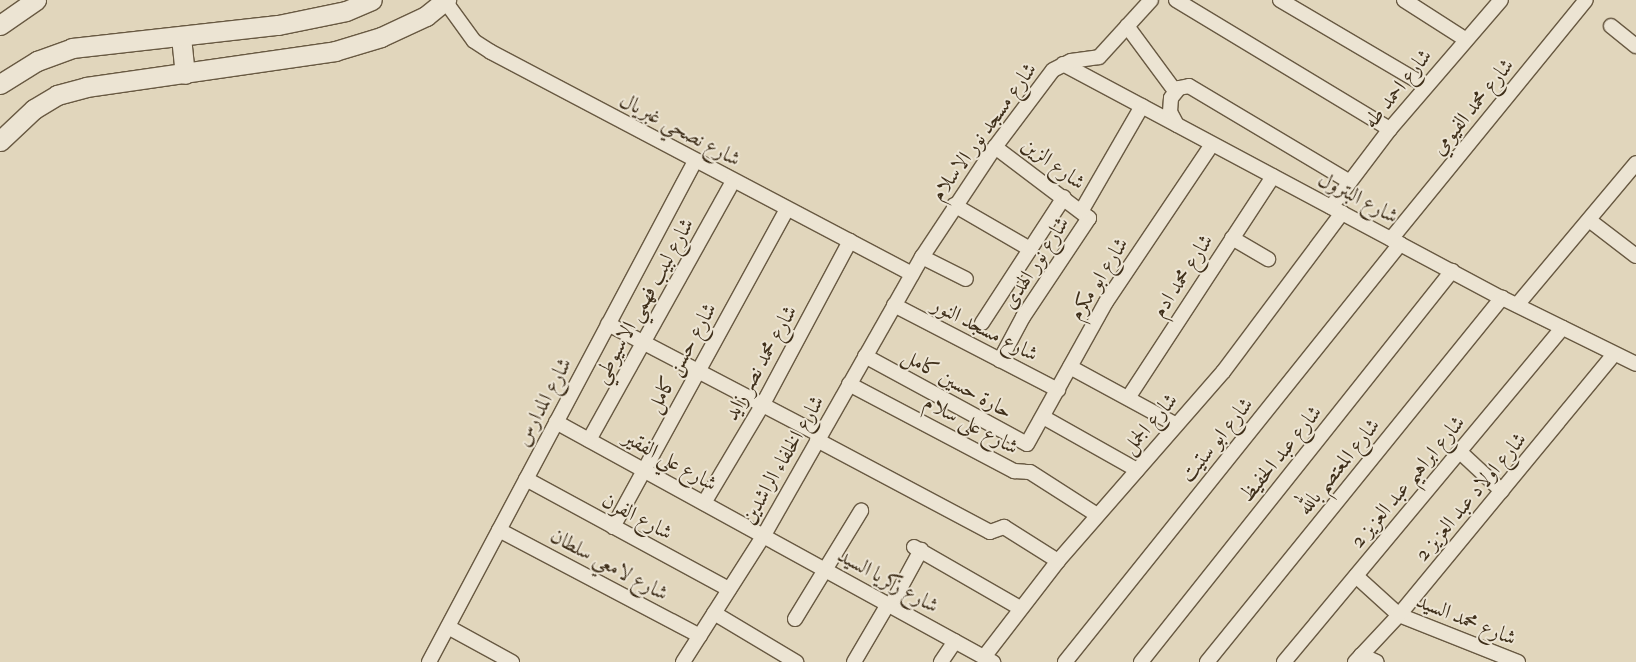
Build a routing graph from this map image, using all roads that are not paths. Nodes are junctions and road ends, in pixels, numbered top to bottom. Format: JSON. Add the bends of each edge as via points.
{"nodes":[{"id":1,"x":36,"y":0,"type":"edge"},
{"id":2,"x":372,"y":0,"type":"edge"},
{"id":3,"x":1151,"y":0,"type":"edge"},
{"id":4,"x":1176,"y":0,"type":"edge"},
{"id":5,"x":1280,"y":0,"type":"edge"},
{"id":6,"x":1404,"y":0,"type":"edge"},
{"id":7,"x":1501,"y":0,"type":"edge"},
{"id":8,"x":1586,"y":0,"type":"edge"},
{"id":9,"x":446,"y":1,"type":"edge"},
{"id":10,"x":325,"y":8,"type":"edge"},
{"id":11,"x":0,"y":25,"type":"edge"},
{"id":12,"x":1128,"y":26,"type":"junction"},
{"id":13,"x":1611,"y":26,"type":"dead end"},
{"id":14,"x":181,"y":37,"type":"junction"},
{"id":15,"x":1465,"y":39,"type":"junction"},
{"id":16,"x":1636,"y":45,"type":"edge"},
{"id":17,"x":1063,"y":64,"type":"junction"},
{"id":18,"x":185,"y":74,"type":"junction"},
{"id":19,"x":0,"y":84,"type":"edge"},
{"id":20,"x":1426,"y":86,"type":"junction"},
{"id":21,"x":1175,"y":92,"type":"junction"},
{"id":22,"x":1142,"y":106,"type":"junction"},
{"id":23,"x":1177,"y":125,"type":"junction"},
{"id":24,"x":1390,"y":129,"type":"junction"},
{"id":25,"x":0,"y":141,"type":"edge"},
{"id":26,"x":1212,"y":144,"type":"junction"},
{"id":27,"x":995,"y":147,"type":"junction"},
{"id":28,"x":695,"y":161,"type":"junction"},
{"id":29,"x":1634,"y":168,"type":"edge"},
{"id":30,"x":1273,"y":176,"type":"junction"},
{"id":31,"x":733,"y":181,"type":"junction"},
{"id":32,"x":1350,"y":182,"type":"junction"},
{"id":33,"x":1064,"y":197,"type":"junction"},
{"id":34,"x":954,"y":205,"type":"junction"},
{"id":35,"x":787,"y":209,"type":"junction"},
{"id":36,"x":1336,"y":210,"type":"junction"},
{"id":37,"x":1085,"y":212,"type":"junction"},
{"id":38,"x":1589,"y":220,"type":"junction"},
{"id":39,"x":1232,"y":238,"type":"junction"},
{"id":40,"x":1396,"y":241,"type":"junction"},
{"id":41,"x":850,"y":242,"type":"junction"},
{"id":42,"x":1030,"y":249,"type":"junction"},
{"id":43,"x":1636,"y":256,"type":"edge"},
{"id":44,"x":922,"y":257,"type":"junction"},
{"id":45,"x":1268,"y":258,"type":"dead end"},
{"id":46,"x":1452,"y":271,"type":"junction"},
{"id":47,"x":912,"y":274,"type":"junction"},
{"id":48,"x":966,"y":279,"type":"dead end"},
{"id":49,"x":1502,"y":298,"type":"junction"},
{"id":50,"x":894,"y":305,"type":"junction"},
{"id":51,"x":1517,"y":305,"type":"junction"},
{"id":52,"x":608,"y":324,"type":"junction"},
{"id":53,"x":982,"y":324,"type":"dead end"},
{"id":54,"x":1562,"y":328,"type":"junction"},
{"id":55,"x":643,"y":343,"type":"junction"},
{"id":56,"x":1614,"y":354,"type":"junction"},
{"id":57,"x":864,"y":356,"type":"junction"},
{"id":58,"x":1000,"y":360,"type":"junction"},
{"id":59,"x":1636,"y":364,"type":"edge"},
{"id":60,"x":1070,"y":367,"type":"junction"},
{"id":61,"x":698,"y":371,"type":"junction"},
{"id":62,"x":849,"y":384,"type":"junction"},
{"id":63,"x":1058,"y":390,"type":"junction"},
{"id":64,"x":1128,"y":398,"type":"junction"},
{"id":65,"x":763,"y":404,"type":"junction"},
{"id":66,"x":1043,"y":417,"type":"junction"},
{"id":67,"x":556,"y":422,"type":"junction"},
{"id":68,"x":1175,"y":424,"type":"junction"},
{"id":69,"x":819,"y":438,"type":"junction"},
{"id":70,"x":589,"y":440,"type":"junction"},
{"id":71,"x":1029,"y":442,"type":"joint"},
{"id":72,"x":1460,"y":452,"type":"junction"},
{"id":73,"x":644,"y":469,"type":"junction"},
{"id":74,"x":1137,"y":470,"type":"junction"},
{"id":75,"x":526,"y":479,"type":"junction"},
{"id":76,"x":1502,"y":491,"type":"junction"},
{"id":77,"x":704,"y":503,"type":"junction"},
{"id":78,"x":861,"y":511,"type":"dead end"},
{"id":79,"x":1097,"y":516,"type":"junction"},
{"id":80,"x":612,"y":527,"type":"junction"},
{"id":81,"x":499,"y":530,"type":"junction"},
{"id":82,"x":764,"y":535,"type":"junction"},
{"id":83,"x":1058,"y":561,"type":"junction"},
{"id":84,"x":825,"y":569,"type":"junction"},
{"id":85,"x":1356,"y":576,"type":"junction"},
{"id":86,"x":729,"y":589,"type":"junction"},
{"id":87,"x":889,"y":605,"type":"junction"},
{"id":88,"x":1020,"y":608,"type":"junction"},
{"id":89,"x":714,"y":613,"type":"junction"},
{"id":90,"x":1399,"y":615,"type":"junction"},
{"id":91,"x":795,"y":619,"type":"dead end"},
{"id":92,"x":448,"y":627,"type":"junction"},
{"id":93,"x":700,"y":636,"type":"junction"},
{"id":94,"x":955,"y":641,"type":"junction"},
{"id":95,"x":1358,"y":659,"type":"edge"},
{"id":96,"x":989,"y":660,"type":"edge"},
{"id":97,"x":429,"y":662,"type":"edge"},
{"id":98,"x":512,"y":662,"type":"edge"},
{"id":99,"x":683,"y":662,"type":"edge"},
{"id":100,"x":796,"y":662,"type":"edge"},
{"id":101,"x":854,"y":662,"type":"edge"},
{"id":102,"x":941,"y":662,"type":"edge"},
{"id":103,"x":1065,"y":662,"type":"edge"},
{"id":104,"x":1141,"y":662,"type":"edge"},
{"id":105,"x":1207,"y":662,"type":"edge"},
{"id":106,"x":1284,"y":662,"type":"edge"},
{"id":107,"x":1377,"y":662,"type":"edge"},
{"id":108,"x":1518,"y":662,"type":"edge"}],
"edges":[{"from":1,"to":11,"type":"street"},
{"from":2,"to":10,"type":"street"},
{"from":3,"to":12,"type":"street","name":"شارع مسجد نور الاسلام"},
{"from":4,"to":24,"type":"street"},
{"from":5,"to":20,"type":"street"},
{"from":6,"to":15,"type":"street"},
{"from":7,"to":15,"type":"street","name":"شارع احمد طه"},
{"from":8,"to":40,"type":"street","name":"شارع محمد الفيومي"},
{"from":9,"to":18,"type":"street","via":[[426,16],[381,36],[334,51]]},
{"from":9,"to":28,"type":"street","name":"شارع نصحي غبريال","via":[[474,40],[491,52]]},
{"from":10,"to":14,"type":"street"},
{"from":12,"to":17,"type":"street","name":"شارع مسجد نور الاسلام","via":[[1099,57]]},
{"from":12,"to":21,"type":"street"},
{"from":13,"to":16,"type":"street"},
{"from":14,"to":18,"type":"street"},
{"from":14,"to":19,"type":"street","via":[[72,48],[37,61]]},
{"from":15,"to":20,"type":"street","name":"شارع احمد طه"},
{"from":17,"to":22,"type":"street","name":"شارع البترول"},
{"from":17,"to":27,"type":"street","name":"شارع مسجد نور الاسلام","via":[[1053,70]]},
{"from":18,"to":25,"type":"street","via":[[86,87],[57,96],[34,109]]},
{"from":20,"to":24,"type":"street","name":"شارع احمد طه"},
{"from":21,"to":23,"type":"street","via":[[1169,105]]},
{"from":21,"to":32,"type":"street","via":[[1189,86]]},
{"from":22,"to":23,"type":"street","name":"شارع البترول"},
{"from":22,"to":37,"type":"street","name":"شارع نور الهدى"},
{"from":23,"to":26,"type":"street","name":"شارع البترول"},
{"from":24,"to":32,"type":"street","name":"شارع احمد طه"},
{"from":26,"to":30,"type":"street","name":"شارع البترول"},
{"from":26,"to":60,"type":"street","name":"شارع ابو مكرم","via":[[1106,302]]},
{"from":27,"to":33,"type":"street","name":"شارع الزين"},
{"from":27,"to":34,"type":"street","name":"شارع مسجد نور الاسلام"},
{"from":28,"to":31,"type":"street","name":"شارع نصحي غبريال"},
{"from":28,"to":52,"type":"street","name":"شارع المدارس"},
{"from":29,"to":38,"type":"street"},
{"from":30,"to":36,"type":"street","name":"شارع البترول"},
{"from":30,"to":39,"type":"street","name":"شارع محمد ادم"},
{"from":31,"to":35,"type":"street","name":"شارع نصحي غبريال"},
{"from":31,"to":55,"type":"street","name":"شارع لبيب فهمي الاسيوطي"},
{"from":32,"to":36,"type":"street","name":"شارع احمد طه"},
{"from":33,"to":37,"type":"street","name":"شارع الزين"},
{"from":33,"to":42,"type":"street"},
{"from":34,"to":42,"type":"street"},
{"from":34,"to":44,"type":"street","name":"شارع مسجد نور الاسلام"},
{"from":35,"to":41,"type":"street","name":"شارع نصحي غبريال"},
{"from":35,"to":61,"type":"street","name":"شارع حسن كامل"},
{"from":36,"to":40,"type":"street","name":"شارع البترول"},
{"from":36,"to":68,"type":"street","name":"شارع الجمل","via":[[1224,372]]},
{"from":37,"to":58,"type":"street","name":"شارع نور الهدى","via":[[1089,220],[1023,317]]},
{"from":38,"to":43,"type":"street"},
{"from":38,"to":51,"type":"street"},
{"from":39,"to":45,"type":"street"},
{"from":39,"to":64,"type":"street","name":"شارع محمد ادم"},
{"from":40,"to":46,"type":"street","name":"شارع البترول"},
{"from":40,"to":103,"type":"street","name":"شارع ابو ستيت"},
{"from":41,"to":47,"type":"street","name":"شارع نصحي غبريال"},
{"from":41,"to":65,"type":"street","name":"شارع محمد نصر زايد"},
{"from":42,"to":53,"type":"street"},
{"from":44,"to":47,"type":"street","name":"شارع مسجد نور الاسلام"},
{"from":44,"to":48,"type":"street"},
{"from":46,"to":49,"type":"street","name":"شارع البترول"},
{"from":46,"to":104,"type":"street","name":"شارع عبد الحفيظ"},
{"from":47,"to":50,"type":"street","name":"شارع الخلفاء الراشدين"},
{"from":49,"to":51,"type":"street","name":"شارع البترول"},
{"from":49,"to":105,"type":"street","name":"شارع المعتصم بالله"},
{"from":50,"to":57,"type":"street","name":"شارع الخلفاء الراشدين"},
{"from":50,"to":58,"type":"street","name":"شارع مسجد النور"},
{"from":51,"to":54,"type":"street","name":"شارع البترول"},
{"from":52,"to":55,"type":"street"},
{"from":52,"to":67,"type":"street","name":"شارع المدارس"},
{"from":54,"to":56,"type":"street","name":"شارع البترول"},
{"from":54,"to":72,"type":"street","name":"شارع ابراهيم عبد العزيز 2"},
{"from":55,"to":61,"type":"street"},
{"from":55,"to":70,"type":"street","name":"شارع لبيب فهمي الاسيوطي"},
{"from":56,"to":59,"type":"street","name":"شارع البترول"},
{"from":56,"to":76,"type":"street","name":"شارع اولاد عبد العزيز 2"},
{"from":57,"to":62,"type":"street","name":"شارع الخلفاء الراشدين"},
{"from":57,"to":71,"type":"street","name":"حارة حسين كامل","via":[[1022,443]]},
{"from":58,"to":63,"type":"street","name":"شارع مسجد النور"},
{"from":60,"to":63,"type":"street","name":"شارع ابو مكرم"},
{"from":60,"to":64,"type":"street"},
{"from":61,"to":65,"type":"street"},
{"from":61,"to":73,"type":"street","name":"شارع حسن كامل"},
{"from":62,"to":69,"type":"street","name":"شارع الخلفاء الراشدين"},
{"from":62,"to":79,"type":"street","name":"شارع على سلام","via":[[1014,471],[1030,472]]},
{"from":63,"to":66,"type":"street","name":"شارع ابو مكرم"},
{"from":64,"to":68,"type":"street"},
{"from":65,"to":69,"type":"street"},
{"from":65,"to":77,"type":"street","name":"شارع محمد نصر زايد"},
{"from":66,"to":71,"type":"street","name":"شارع ابو مكرم"},
{"from":66,"to":74,"type":"street"},
{"from":67,"to":70,"type":"street","name":"شارع علي الفقير"},
{"from":67,"to":75,"type":"street","name":"شارع المدارس"},
{"from":68,"to":74,"type":"street","name":"شارع الجمل"},
{"from":69,"to":82,"type":"street","name":"شارع الخلفاء الراشدين"},
{"from":69,"to":83,"type":"street","via":[[990,532],[1004,527]]},
{"from":70,"to":73,"type":"street","name":"شارع علي الفقير"},
{"from":72,"to":76,"type":"street"},
{"from":72,"to":85,"type":"street","name":"شارع ابراهيم عبد العزيز 2"},
{"from":73,"to":77,"type":"street","name":"شارع علي الفقير"},
{"from":73,"to":80,"type":"street","name":"شارع حسن كامل"},
{"from":74,"to":79,"type":"street","name":"شارع الجمل"},
{"from":75,"to":80,"type":"street","name":"شارع الفرن"},
{"from":75,"to":81,"type":"street","name":"شارع المدارس"},
{"from":76,"to":90,"type":"street","name":"شارع اولاد عبد العزيز 2"},
{"from":77,"to":82,"type":"street","name":"شارع علي الفقير"},
{"from":78,"to":84,"type":"street"},
{"from":79,"to":83,"type":"street","name":"شارع الجمل"},
{"from":80,"to":86,"type":"street","name":"شارع الفرن"},
{"from":81,"to":92,"type":"street","name":"شارع المدارس"},
{"from":81,"to":93,"type":"street","name":"شارع لامعي سلطان"},
{"from":82,"to":84,"type":"street","name":"شارع زكريا السيد"},
{"from":82,"to":86,"type":"street","name":"شارع الخلفاء الراشدين"},
{"from":83,"to":88,"type":"street","name":"شارع الجمل"},
{"from":84,"to":87,"type":"street","name":"شارع زكريا السيد"},
{"from":84,"to":91,"type":"street"},
{"from":85,"to":90,"type":"street"},
{"from":85,"to":106,"type":"street","name":"شارع ابراهيم عبد العزيز 2"},
{"from":86,"to":89,"type":"street","name":"شارع الخلفاء الراشدين"},
{"from":87,"to":88,"type":"street","via":[[917,549]]},
{"from":87,"to":94,"type":"street","name":"شارع زكريا السيد"},
{"from":87,"to":101,"type":"street"},
{"from":88,"to":96,"type":"street","name":"شارع الجمل"},
{"from":89,"to":93,"type":"street","name":"شارع الخلفاء الراشدين"},
{"from":89,"to":100,"type":"street"},
{"from":90,"to":95,"type":"street","name":"شارع اولاد عبد العزيز 2"},
{"from":90,"to":108,"type":"street","name":"شارع محمد السيد"},
{"from":92,"to":97,"type":"street","name":"شارع المدارس"},
{"from":92,"to":98,"type":"street"},
{"from":93,"to":99,"type":"street","name":"شارع الخلفاء الراشدين"},
{"from":94,"to":96,"type":"street","name":"شارع زكريا السيد"},
{"from":94,"to":102,"type":"street"},
{"from":95,"to":107,"type":"street"}]}
